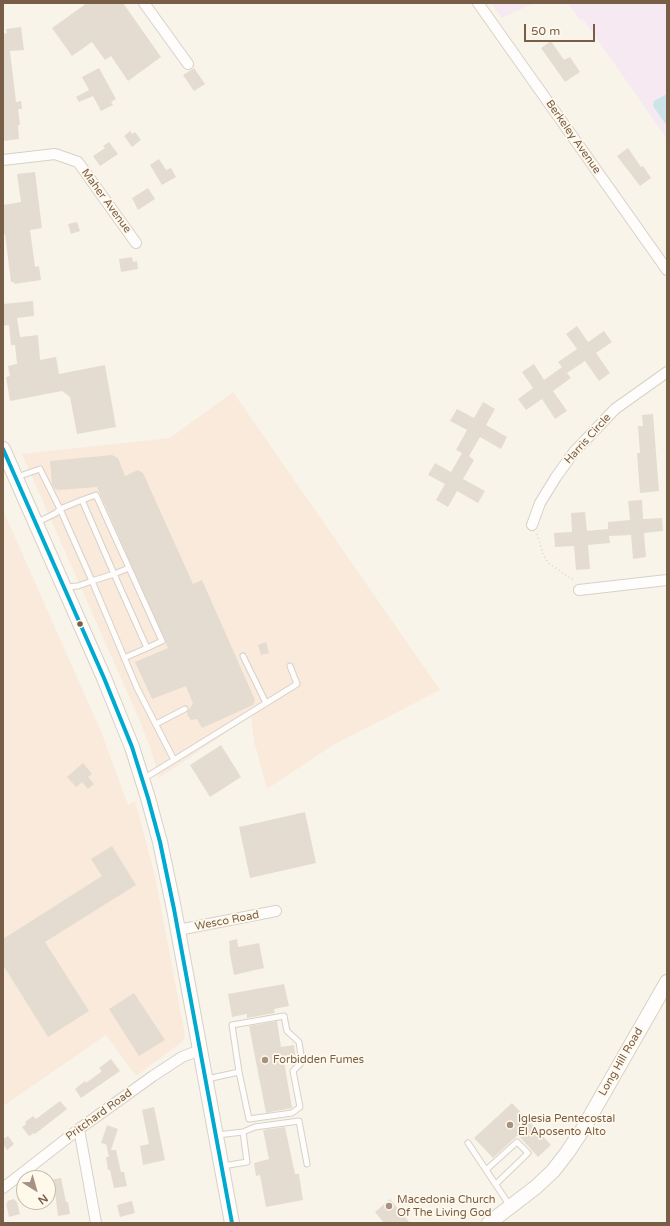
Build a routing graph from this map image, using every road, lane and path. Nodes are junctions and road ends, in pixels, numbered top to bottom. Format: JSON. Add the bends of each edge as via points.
{"nodes":[{"id":1,"x":478,"y":3,"type":"edge"},
{"id":2,"x":147,"y":4,"type":"edge"},
{"id":3,"x":188,"y":64,"type":"dead end"},
{"id":4,"x":3,"y":160,"type":"edge"},
{"id":5,"x":136,"y":243,"type":"dead end"},
{"id":6,"x":667,"y":270,"type":"edge"},
{"id":7,"x":667,"y":372,"type":"edge"},
{"id":8,"x":3,"y":449,"type":"edge"},
{"id":9,"x":16,"y":478,"type":"junction"},
{"id":10,"x":82,"y":500,"type":"junction"},
{"id":11,"x":60,"y":509,"type":"junction"},
{"id":12,"x":36,"y":523,"type":"junction"},
{"id":13,"x":532,"y":525,"type":"joint"},
{"id":14,"x":129,"y":568,"type":"junction"},
{"id":15,"x":114,"y":574,"type":"junction"},
{"id":16,"x":667,"y":580,"type":"edge"},
{"id":17,"x":92,"y":581,"type":"junction"},
{"id":18,"x":64,"y":587,"type":"junction"},
{"id":19,"x":579,"y":590,"type":"joint"},
{"id":20,"x":147,"y":648,"type":"junction"},
{"id":21,"x":243,"y":656,"type":"dead end"},
{"id":22,"x":124,"y":658,"type":"junction"},
{"id":23,"x":290,"y":666,"type":"dead end"},
{"id":24,"x":266,"y":703,"type":"junction"},
{"id":25,"x":185,"y":709,"type":"dead end"},
{"id":26,"x":156,"y":724,"type":"junction"},
{"id":27,"x":174,"y":760,"type":"junction"},
{"id":28,"x":142,"y":780,"type":"junction"},
{"id":29,"x":276,"y":911,"type":"dead end"},
{"id":30,"x":178,"y":930,"type":"junction"},
{"id":31,"x":667,"y":982,"type":"edge"},
{"id":32,"x":200,"y":1050,"type":"junction"},
{"id":33,"x":239,"y":1072,"type":"junction"},
{"id":34,"x":206,"y":1079,"type":"junction"},
{"id":35,"x":79,"y":1129,"type":"junction"},
{"id":36,"x":243,"y":1132,"type":"junction"},
{"id":37,"x":216,"y":1135,"type":"junction"},
{"id":38,"x":468,"y":1143,"type":"dead end"},
{"id":39,"x":307,"y":1164,"type":"dead end"},
{"id":40,"x":222,"y":1166,"type":"junction"},
{"id":41,"x":486,"y":1170,"type":"junction"},
{"id":42,"x":496,"y":1184,"type":"junction"},
{"id":43,"x":3,"y":1188,"type":"edge"},
{"id":44,"x":510,"y":1207,"type":"junction"},
{"id":45,"x":96,"y":1223,"type":"edge"},
{"id":46,"x":232,"y":1223,"type":"edge"},
{"id":47,"x":489,"y":1223,"type":"edge"}],
"edges":[{"from":1,"to":6,"type":"street","name":"Berkeley Avenue"},
{"from":2,"to":3,"type":"street"},
{"from":4,"to":5,"type":"street","name":"Maher Avenue","via":[[55,154],[78,162]]},
{"from":7,"to":13,"type":"street","name":"Harris Circle","via":[[615,409],[578,447],[544,496]]},
{"from":8,"to":9,"type":"main road"},
{"from":9,"to":11,"type":"lane","via":[[40,469]]},
{"from":9,"to":12,"type":"main road"},
{"from":10,"to":11,"type":"lane"},
{"from":10,"to":14,"type":"lane","via":[[96,495]]},
{"from":10,"to":15,"type":"lane"},
{"from":11,"to":12,"type":"lane"},
{"from":11,"to":17,"type":"lane"},
{"from":12,"to":18,"type":"main road"},
{"from":13,"to":19,"type":"path","via":[[539,536],[548,563],[574,580]]},
{"from":14,"to":15,"type":"lane"},
{"from":14,"to":20,"type":"lane","via":[[162,641]]},
{"from":15,"to":17,"type":"lane"},
{"from":15,"to":20,"type":"lane"},
{"from":16,"to":19,"type":"street"},
{"from":17,"to":18,"type":"lane"},
{"from":17,"to":22,"type":"lane"},
{"from":18,"to":28,"type":"main road","via":[[132,747]]},
{"from":20,"to":22,"type":"lane"},
{"from":21,"to":24,"type":"lane"},
{"from":22,"to":26,"type":"lane"},
{"from":23,"to":24,"type":"lane","via":[[297,684]]},
{"from":24,"to":27,"type":"lane"},
{"from":25,"to":26,"type":"lane"},
{"from":26,"to":27,"type":"lane"},
{"from":27,"to":28,"type":"lane"},
{"from":28,"to":30,"type":"main road","via":[[160,842]]},
{"from":29,"to":30,"type":"street","name":"Wesco Road"},
{"from":30,"to":32,"type":"main road"},
{"from":31,"to":44,"type":"main road","name":"Long Hill Road","via":[[567,1153],[544,1180]]},
{"from":32,"to":34,"type":"main road"},
{"from":32,"to":35,"type":"street","name":"Pritchard Road","via":[[182,1057]]},
{"from":33,"to":33,"type":"lane","via":[[249,1119],[292,1114],[300,1107],[293,1070],[302,1062],[299,1042],[287,1031],[284,1016],[232,1024]]},
{"from":33,"to":34,"type":"lane"},
{"from":34,"to":37,"type":"main road"},
{"from":35,"to":43,"type":"street","name":"Pritchard Road"},
{"from":35,"to":45,"type":"street"},
{"from":36,"to":37,"type":"lane"},
{"from":36,"to":39,"type":"lane","via":[[299,1121]]},
{"from":36,"to":40,"type":"lane","via":[[247,1162]]},
{"from":37,"to":40,"type":"main road"},
{"from":38,"to":41,"type":"lane"},
{"from":40,"to":46,"type":"main road"},
{"from":41,"to":42,"type":"lane"},
{"from":41,"to":42,"type":"lane","via":[[517,1142],[528,1154]]},
{"from":42,"to":44,"type":"lane"},
{"from":44,"to":47,"type":"main road","name":"Long Hill Road"}]}
